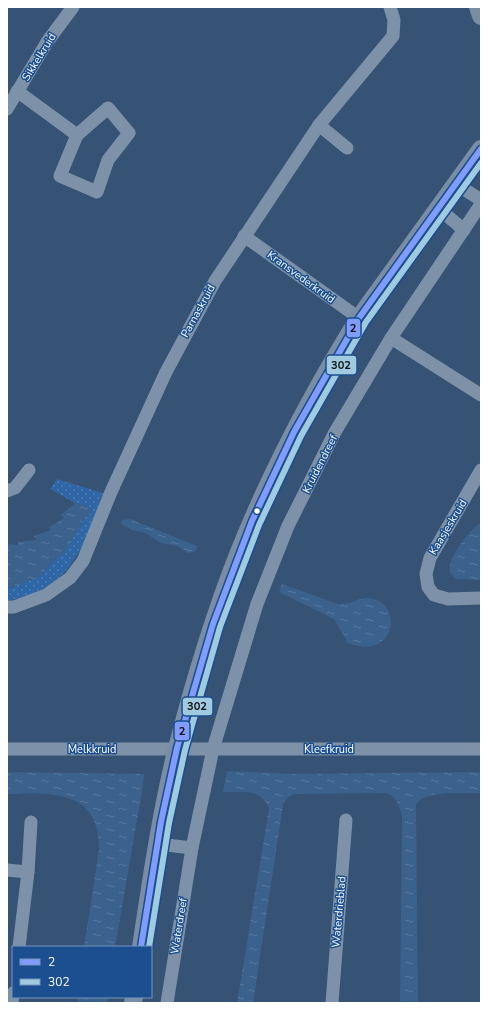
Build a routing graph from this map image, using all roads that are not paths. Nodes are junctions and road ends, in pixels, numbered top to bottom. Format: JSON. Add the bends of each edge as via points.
{"nodes":[{"id":1,"x":73,"y":7,"type":"edge"},
{"id":2,"x":390,"y":7,"type":"edge"},
{"id":3,"x":478,"y":7,"type":"edge"},
{"id":4,"x":481,"y":16,"type":"edge"},
{"id":5,"x":17,"y":91,"type":"junction"},
{"id":6,"x":7,"y":109,"type":"edge"},
{"id":7,"x":319,"y":125,"type":"junction"},
{"id":8,"x":76,"y":135,"type":"junction"},
{"id":9,"x":348,"y":148,"type":"dead end"},
{"id":10,"x":481,"y":149,"type":"edge"},
{"id":11,"x":456,"y":184,"type":"junction"},
{"id":12,"x":481,"y":200,"type":"edge"},
{"id":13,"x":481,"y":204,"type":"edge"},
{"id":14,"x":438,"y":208,"type":"junction"},
{"id":15,"x":464,"y":230,"type":"junction"},
{"id":16,"x":244,"y":236,"type":"junction"},
{"id":17,"x":359,"y":318,"type":"junction"},
{"id":18,"x":391,"y":338,"type":"junction"},
{"id":19,"x":481,"y":395,"type":"edge"},
{"id":20,"x":29,"y":470,"type":"dead end"},
{"id":21,"x":481,"y":470,"type":"edge"},
{"id":22,"x":477,"y":482,"type":"edge"},
{"id":23,"x":7,"y":491,"type":"edge"},
{"id":24,"x":481,"y":598,"type":"edge"},
{"id":25,"x":7,"y":607,"type":"edge"},
{"id":26,"x":481,"y":748,"type":"edge"},
{"id":27,"x":7,"y":749,"type":"edge"},
{"id":28,"x":213,"y":749,"type":"junction"},
{"id":29,"x":177,"y":750,"type":"junction"},
{"id":30,"x":346,"y":820,"type":"dead end"},
{"id":31,"x":31,"y":822,"type":"dead end"},
{"id":32,"x":158,"y":844,"type":"junction"},
{"id":33,"x":192,"y":848,"type":"junction"},
{"id":34,"x":7,"y":870,"type":"edge"},
{"id":35,"x":28,"y":872,"type":"junction"},
{"id":36,"x":19,"y":946,"type":"edge"},
{"id":37,"x":141,"y":946,"type":"edge"},
{"id":38,"x":167,"y":1003,"type":"edge"},
{"id":39,"x":332,"y":1003,"type":"edge"}],
"edges":[{"from":1,"to":5,"type":"street","name":"Sikkelkruid","via":[[47,42]]},
{"from":2,"to":7,"type":"street","name":"Parnaskruid","via":[[394,20],[393,36]]},
{"from":3,"to":4,"type":"street"},
{"from":5,"to":6,"type":"street","name":"Sikkelkruid"},
{"from":5,"to":8,"type":"street"},
{"from":7,"to":9,"type":"street"},
{"from":7,"to":16,"type":"street","name":"Parnaskruid"},
{"from":8,"to":8,"type":"street","via":[[60,176],[97,192],[108,160],[129,133],[108,108]]},
{"from":10,"to":11,"type":"street"},
{"from":11,"to":12,"type":"street"},
{"from":11,"to":14,"type":"street"},
{"from":13,"to":15,"type":"street","name":"Kruidendreef"},
{"from":14,"to":15,"type":"street"},
{"from":14,"to":17,"type":"street"},
{"from":15,"to":18,"type":"street","name":"Kruidendreef"},
{"from":16,"to":17,"type":"street","name":"Kransvederkruid"},
{"from":16,"to":25,"type":"street","name":"Parnaskruid","via":[[215,281],[166,372],[111,492],[83,561],[70,578],[46,595],[14,607]]},
{"from":17,"to":29,"type":"street","via":[[296,429],[239,552],[202,660]]},
{"from":18,"to":19,"type":"street"},
{"from":18,"to":28,"type":"street","name":"Kruidendreef","via":[[335,432],[288,526],[257,604]]},
{"from":20,"to":23,"type":"street","via":[[15,488]]},
{"from":21,"to":22,"type":"street","name":"Kaasjeskruid"},
{"from":22,"to":24,"type":"street","name":"Kaasjeskruid","via":[[430,558],[426,574],[428,587],[434,595],[448,599]]},
{"from":26,"to":28,"type":"street","name":"Kleefkruid"},
{"from":27,"to":29,"type":"street","name":"Melkkruid"},
{"from":28,"to":29,"type":"street","name":"Kleefkruid"},
{"from":28,"to":33,"type":"street","name":"Waterdreef"},
{"from":29,"to":32,"type":"street"},
{"from":30,"to":39,"type":"street","name":"Waterdrieblad"},
{"from":31,"to":35,"type":"street"},
{"from":32,"to":33,"type":"street"},
{"from":32,"to":37,"type":"street"},
{"from":33,"to":38,"type":"street","name":"Waterdreef"},
{"from":34,"to":35,"type":"street"},
{"from":35,"to":36,"type":"street"}]}
